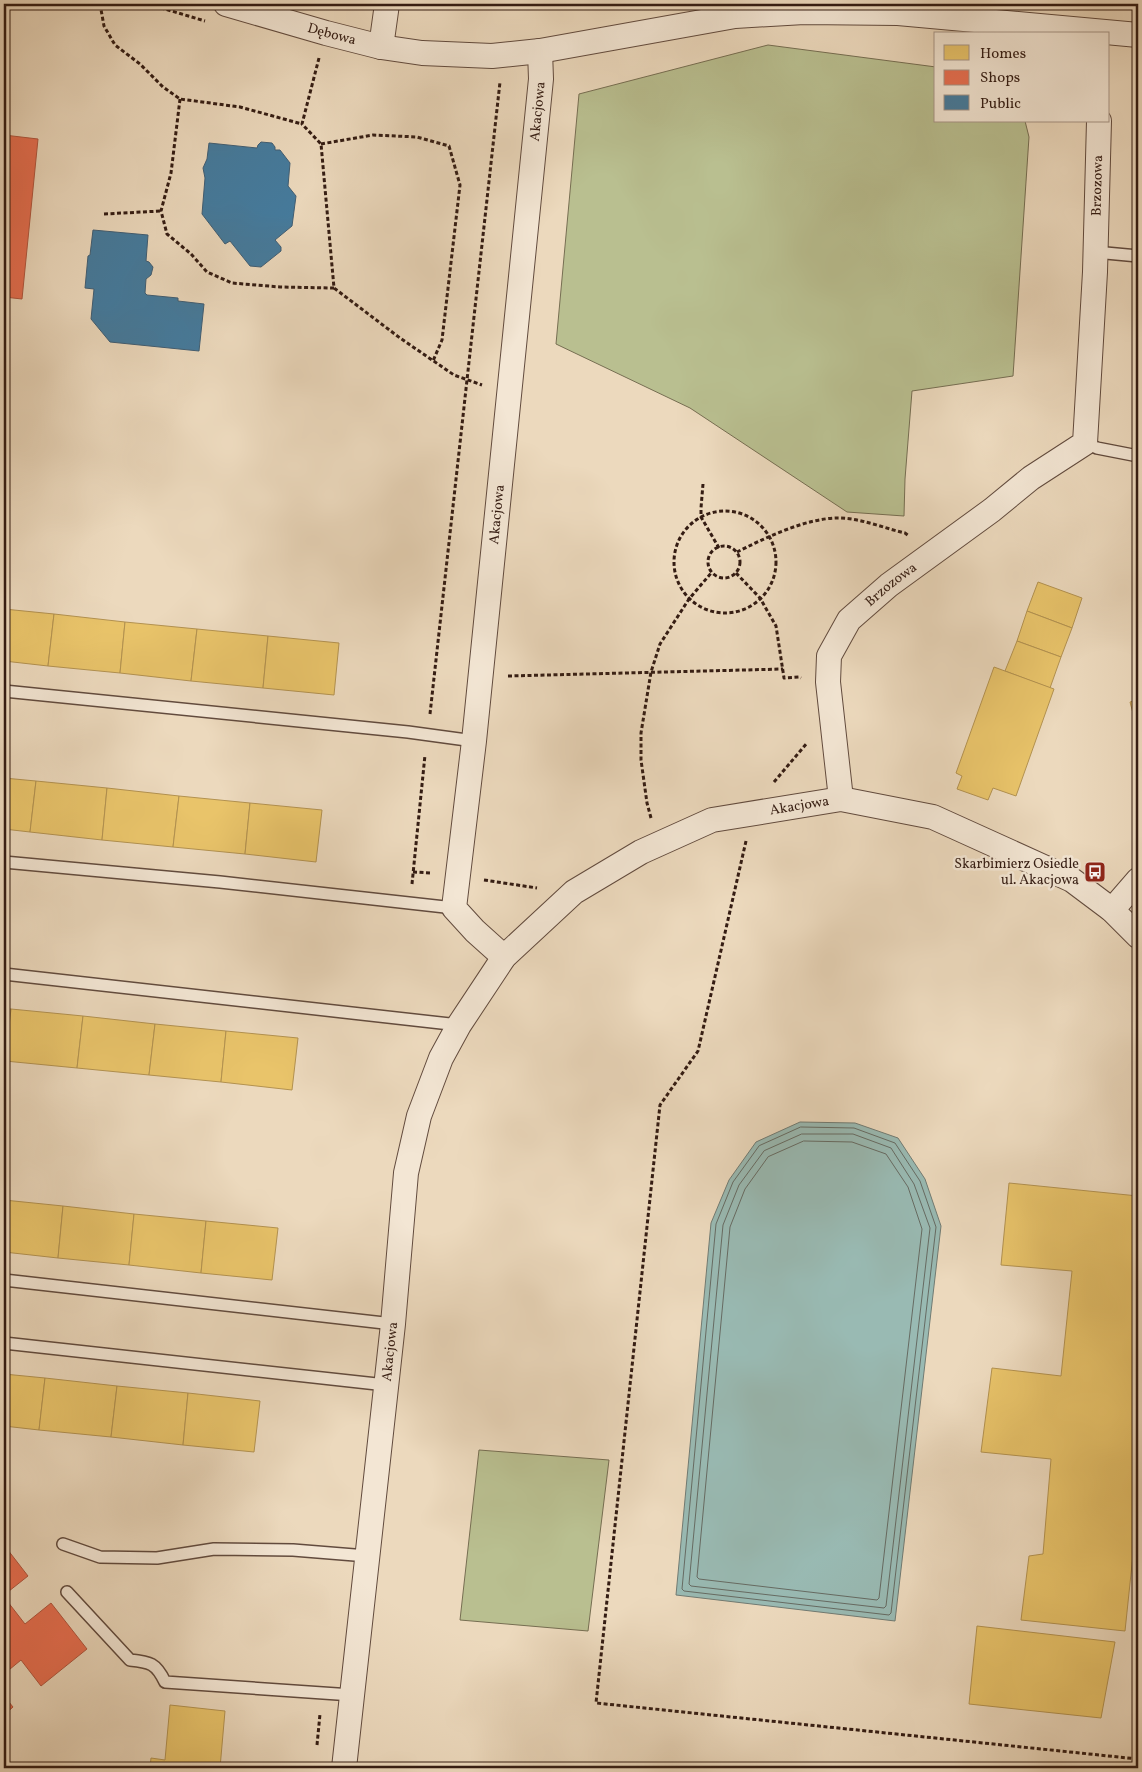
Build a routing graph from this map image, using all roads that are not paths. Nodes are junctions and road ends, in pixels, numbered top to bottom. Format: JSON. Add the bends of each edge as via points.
{"nodes":[{"id":1,"x":226,"y":4,"type":"edge"},
{"id":2,"x":387,"y":4,"type":"edge"},
{"id":3,"x":771,"y":9,"type":"edge"},
{"id":4,"x":1090,"y":32,"type":"edge"},
{"id":5,"x":1110,"y":34,"type":"edge"},
{"id":6,"x":1138,"y":35,"type":"edge"},
{"id":7,"x":381,"y":47,"type":"junction"},
{"id":8,"x":540,"y":51,"type":"junction"},
{"id":9,"x":1099,"y":122,"type":"edge"},
{"id":10,"x":1095,"y":252,"type":"junction"},
{"id":11,"x":1138,"y":256,"type":"edge"},
{"id":12,"x":1085,"y":443,"type":"junction"},
{"id":13,"x":1138,"y":456,"type":"edge"},
{"id":14,"x":4,"y":691,"type":"edge"},
{"id":15,"x":474,"y":741,"type":"junction"},
{"id":16,"x":840,"y":799,"type":"junction"},
{"id":17,"x":4,"y":862,"type":"edge"},
{"id":18,"x":1138,"y":880,"type":"edge"},
{"id":19,"x":454,"y":908,"type":"junction"},
{"id":20,"x":1112,"y":910,"type":"junction"},
{"id":21,"x":1138,"y":936,"type":"edge"},
{"id":22,"x":504,"y":957,"type":"junction"},
{"id":23,"x":4,"y":974,"type":"edge"},
{"id":24,"x":459,"y":1025,"type":"junction"},
{"id":25,"x":4,"y":1280,"type":"edge"},
{"id":26,"x":393,"y":1324,"type":"junction"},
{"id":27,"x":4,"y":1343,"type":"edge"},
{"id":28,"x":386,"y":1385,"type":"junction"},
{"id":29,"x":63,"y":1544,"type":"dead end"},
{"id":30,"x":367,"y":1556,"type":"junction"},
{"id":31,"x":67,"y":1592,"type":"dead end"},
{"id":32,"x":352,"y":1695,"type":"junction"},
{"id":33,"x":344,"y":1768,"type":"edge"}],
"edges":[{"from":1,"to":7,"type":"street","name":"Dębowa"},
{"from":2,"to":7,"type":"street"},
{"from":3,"to":4,"type":"street","name":"Dębowa","via":[[898,13]]},
{"from":3,"to":8,"type":"street","name":"Dębowa"},
{"from":5,"to":6,"type":"street","name":"Dębowa"},
{"from":7,"to":8,"type":"street","name":"Dębowa","via":[[422,53],[492,56]]},
{"from":8,"to":15,"type":"street","name":"Akacjowa","via":[[540,79]]},
{"from":9,"to":10,"type":"street","name":"Brzozowa"},
{"from":10,"to":11,"type":"lane"},
{"from":10,"to":12,"type":"street","name":"Brzozowa"},
{"from":12,"to":13,"type":"lane"},
{"from":12,"to":16,"type":"street","name":"Brzozowa","via":[[1031,478],[889,584],[849,620],[829,656],[828,682]]},
{"from":14,"to":15,"type":"lane"},
{"from":15,"to":19,"type":"street","name":"Akacjowa"},
{"from":16,"to":20,"type":"street","name":"Akacjowa","via":[[932,816],[1072,880]]},
{"from":16,"to":22,"type":"street","name":"Akacjowa","via":[[712,820],[641,852],[574,892]]},
{"from":17,"to":19,"type":"lane"},
{"from":18,"to":20,"type":"street"},
{"from":19,"to":22,"type":"street"},
{"from":20,"to":21,"type":"street","name":"Akacjowa"},
{"from":22,"to":24,"type":"street","name":"Akacjowa"},
{"from":23,"to":24,"type":"lane"},
{"from":24,"to":26,"type":"street","name":"Akacjowa","via":[[441,1058],[412,1144],[406,1173]]},
{"from":25,"to":26,"type":"lane"},
{"from":26,"to":28,"type":"street","name":"Akacjowa"},
{"from":27,"to":28,"type":"lane"},
{"from":28,"to":30,"type":"street","name":"Akacjowa"},
{"from":29,"to":30,"type":"lane","via":[[100,1557],[157,1558],[214,1549],[293,1550]]},
{"from":30,"to":32,"type":"street","name":"Akacjowa"},
{"from":31,"to":32,"type":"lane","via":[[130,1660],[149,1662],[166,1682]]},
{"from":32,"to":33,"type":"street","name":"Akacjowa"}]}
